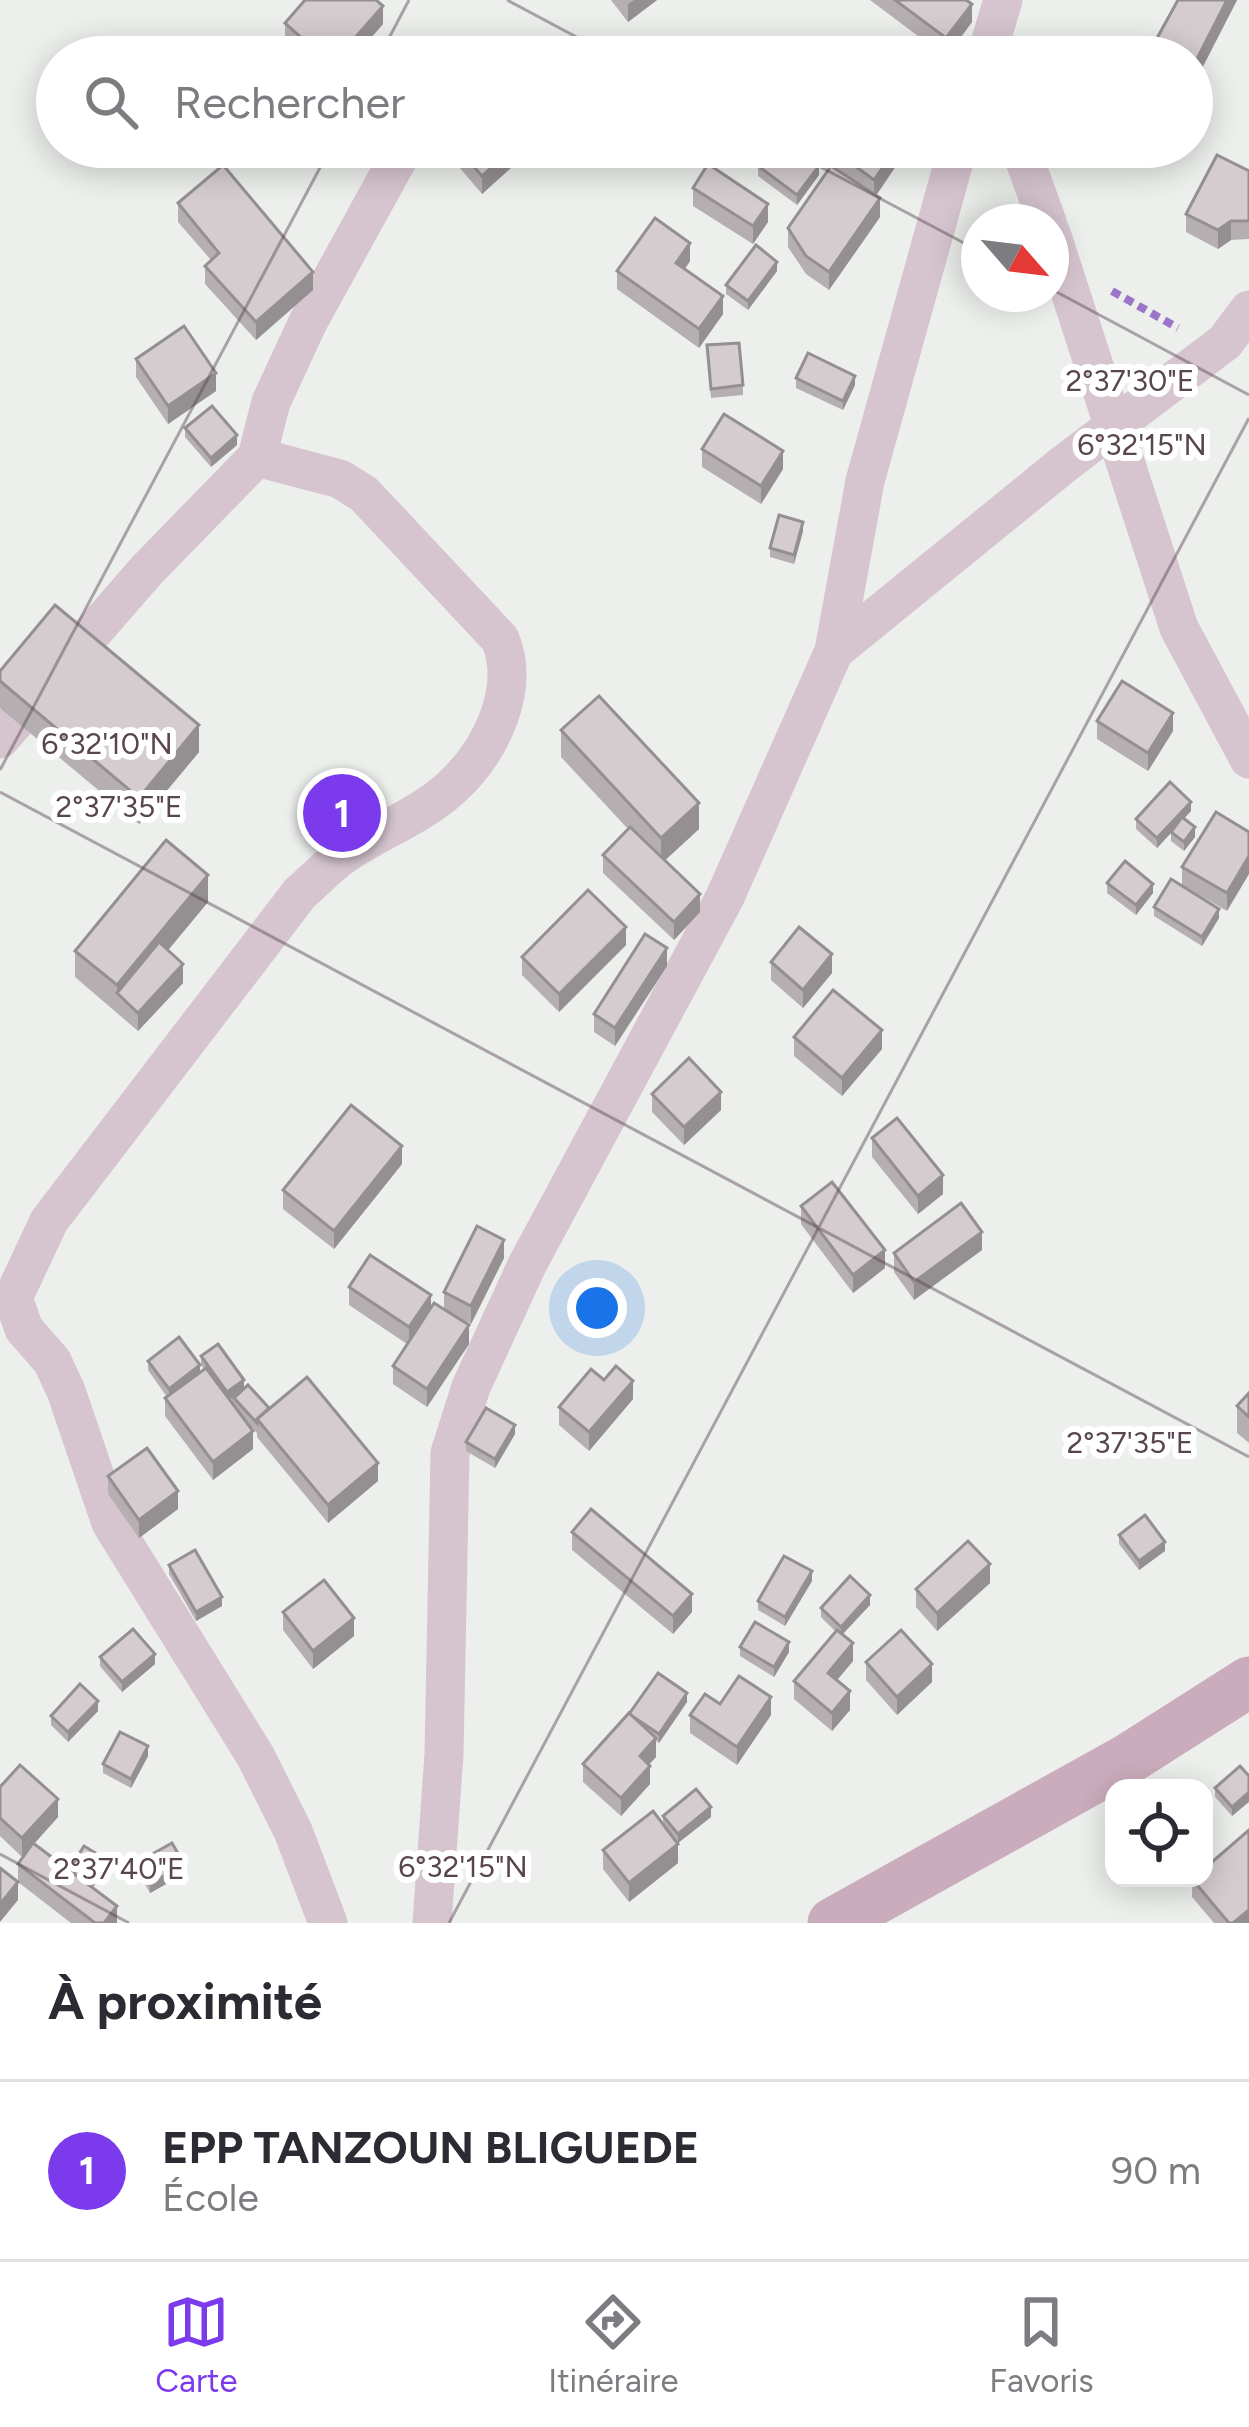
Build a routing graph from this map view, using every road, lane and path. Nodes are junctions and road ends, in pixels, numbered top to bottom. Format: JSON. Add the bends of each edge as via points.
{"nodes":[{"id":1,"x":1003,"y":0,"type":"edge"},
{"id":2,"x":993,"y":36,"type":"edge"},
{"id":3,"x":393,"y":168,"type":"edge"},
{"id":4,"x":952,"y":168,"type":"edge"},
{"id":5,"x":1027,"y":168,"type":"edge"},
{"id":6,"x":1040,"y":204,"type":"edge"},
{"id":7,"x":1069,"y":265,"type":"edge"},
{"id":8,"x":1069,"y":292,"type":"edge"},
{"id":9,"x":1249,"y":310,"type":"edge"},
{"id":10,"x":1225,"y":342,"type":"junction"},
{"id":11,"x":1112,"y":429,"type":"junction"},
{"id":12,"x":257,"y":457,"type":"junction"},
{"id":13,"x":834,"y":651,"type":"junction"},
{"id":14,"x":0,"y":739,"type":"edge"},
{"id":15,"x":1249,"y":759,"type":"edge"},
{"id":16,"x":1249,"y":1682,"type":"edge"},
{"id":17,"x":328,"y":1923,"type":"edge"},
{"id":18,"x":432,"y":1923,"type":"edge"},
{"id":19,"x":833,"y":1923,"type":"edge"}],
"edges":[{"from":1,"to":2,"type":"street"},
{"from":3,"to":12,"type":"street","via":[[308,322],[271,402]]},
{"from":4,"to":13,"type":"street","via":[[865,481]]},
{"from":5,"to":6,"type":"street"},
{"from":7,"to":10,"type":"path","via":[[1167,322]]},
{"from":8,"to":11,"type":"street"},
{"from":9,"to":10,"type":"street"},
{"from":10,"to":11,"type":"street"},
{"from":11,"to":13,"type":"street"},
{"from":11,"to":15,"type":"street","via":[[1179,628]]},
{"from":12,"to":14,"type":"street"},
{"from":12,"to":17,"type":"street","via":[[340,479],[364,494],[500,639],[510,663],[506,697],[453,786],[341,856],[300,893],[49,1220],[14,1298],[24,1329],[66,1391],[111,1523],[256,1757]]},
{"from":13,"to":18,"type":"street","via":[[725,897],[527,1265],[450,1453]]},
{"from":16,"to":19,"type":"main road"}]}
